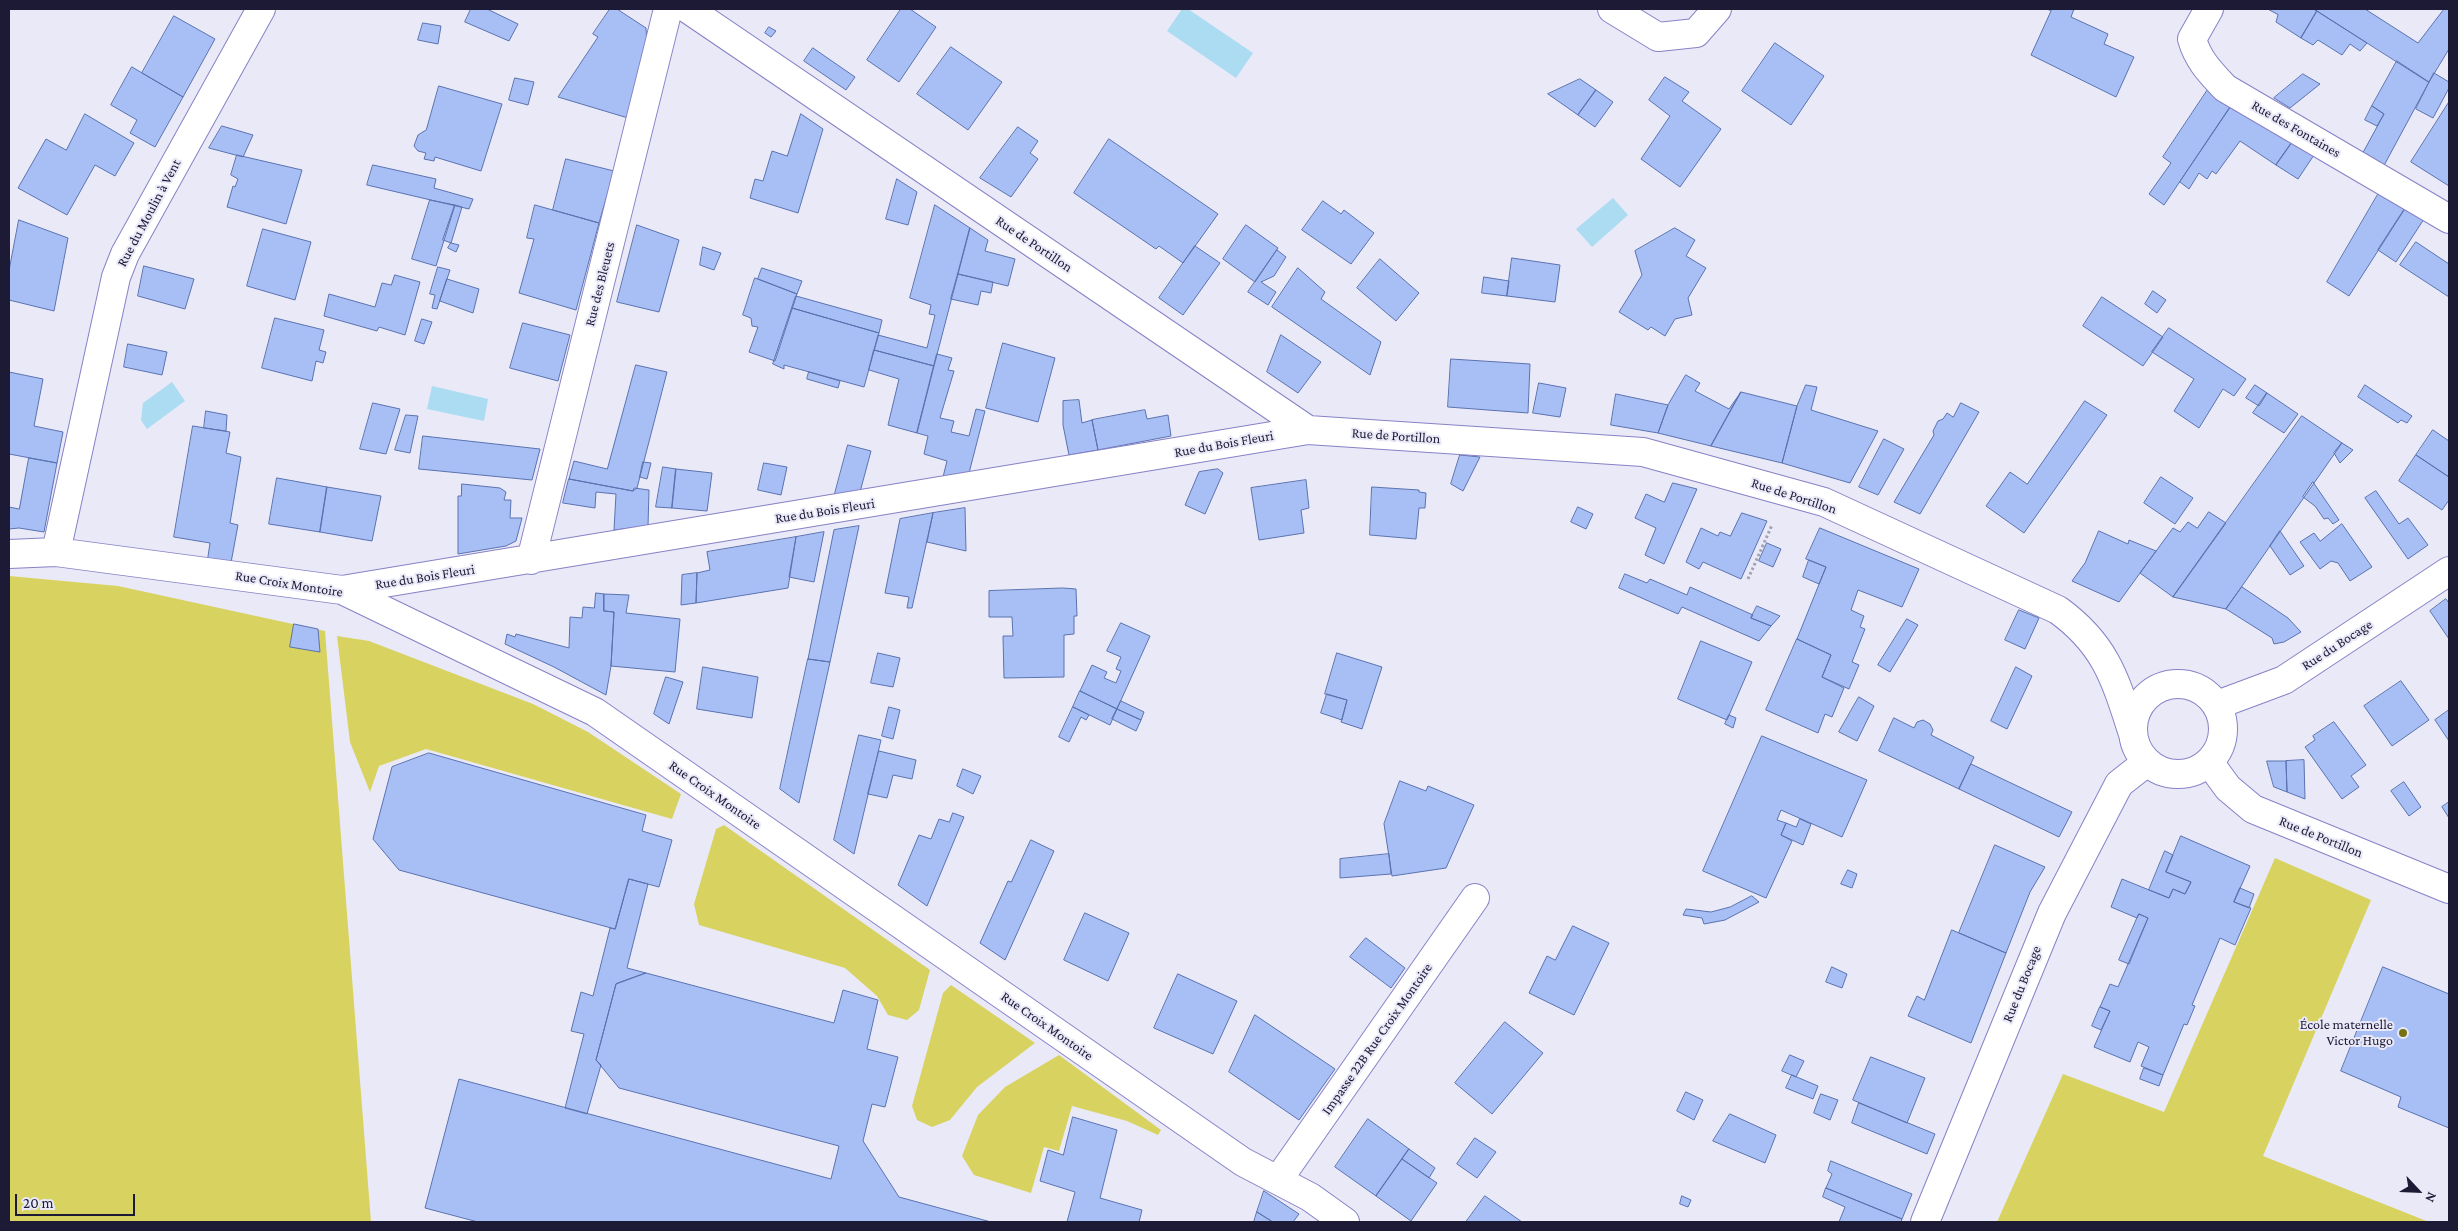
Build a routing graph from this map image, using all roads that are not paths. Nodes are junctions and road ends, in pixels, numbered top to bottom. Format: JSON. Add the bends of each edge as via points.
{"nodes":[{"id":1,"x":261,"y":9,"type":"edge"},
{"id":2,"x":668,"y":9,"type":"edge"},
{"id":3,"x":688,"y":9,"type":"edge"},
{"id":4,"x":1612,"y":9,"type":"edge"},
{"id":5,"x":1717,"y":9,"type":"edge"},
{"id":6,"x":2209,"y":9,"type":"edge"},
{"id":7,"x":2449,"y":219,"type":"edge"},
{"id":8,"x":1308,"y":430,"type":"junction"},
{"id":9,"x":56,"y":552,"type":"junction"},
{"id":10,"x":9,"y":554,"type":"edge"},
{"id":11,"x":532,"y":560,"type":"junction"},
{"id":12,"x":2449,"y":571,"type":"edge"},
{"id":13,"x":342,"y":590,"type":"junction"},
{"id":14,"x":2217,"y":705,"type":"junction"},
{"id":15,"x":2132,"y":731,"type":"junction"},
{"id":16,"x":2147,"y":762,"type":"junction"},
{"id":17,"x":2209,"y":762,"type":"junction"},
{"id":18,"x":2449,"y":889,"type":"edge"},
{"id":19,"x":1475,"y":898,"type":"dead end"},
{"id":20,"x":1278,"y":1180,"type":"junction"},
{"id":21,"x":1345,"y":1222,"type":"edge"},
{"id":22,"x":1925,"y":1222,"type":"edge"}],
"edges":[{"from":1,"to":9,"type":"street","name":"Rue du Moulin à Vent","via":[[125,254],[116,277]]},
{"from":2,"to":11,"type":"street","name":"Rue des Bleuets"},
{"from":3,"to":8,"type":"street","name":"Rue de Portillon"},
{"from":4,"to":5,"type":"street","via":[[1658,37],[1696,33]]},
{"from":6,"to":7,"type":"street","name":"Rue des Fontaines","via":[[2192,39],[2203,65],[2225,88]]},
{"from":8,"to":11,"type":"street","name":"Rue du Bois Fleuri"},
{"from":8,"to":15,"type":"street","name":"Rue de Portillon","via":[[1643,452],[1824,502],[2058,610],[2078,624],[2107,661]]},
{"from":9,"to":10,"type":"street","name":"Rue Croix Montoire"},
{"from":9,"to":13,"type":"street","name":"Rue Croix Montoire"},
{"from":11,"to":13,"type":"street","name":"Rue du Bois Fleuri"},
{"from":12,"to":14,"type":"street","name":"Rue du Bocage","via":[[2284,680]]},
{"from":13,"to":20,"type":"street","name":"Rue Croix Montoire","via":[[595,712],[1188,1125],[1243,1162]]},
{"from":14,"to":15,"type":"street","via":[[2194,686],[2164,685],[2141,702],[2134,715]]},
{"from":14,"to":17,"type":"street","via":[[2222,735],[2218,750]]},
{"from":15,"to":16,"type":"street","via":[[2135,746]]},
{"from":16,"to":17,"type":"street","via":[[2160,771],[2179,774]]},
{"from":16,"to":22,"type":"street","name":"Rue du Bocage","via":[[2119,784],[2052,912]]},
{"from":17,"to":18,"type":"street","name":"Rue de Portillon","via":[[2228,788],[2253,809]]},
{"from":19,"to":20,"type":"street","name":"Impasse 22B Rue Croix Montoire"},
{"from":20,"to":21,"type":"street","name":"Rue Croix Montoire","via":[[1310,1197]]}]}
